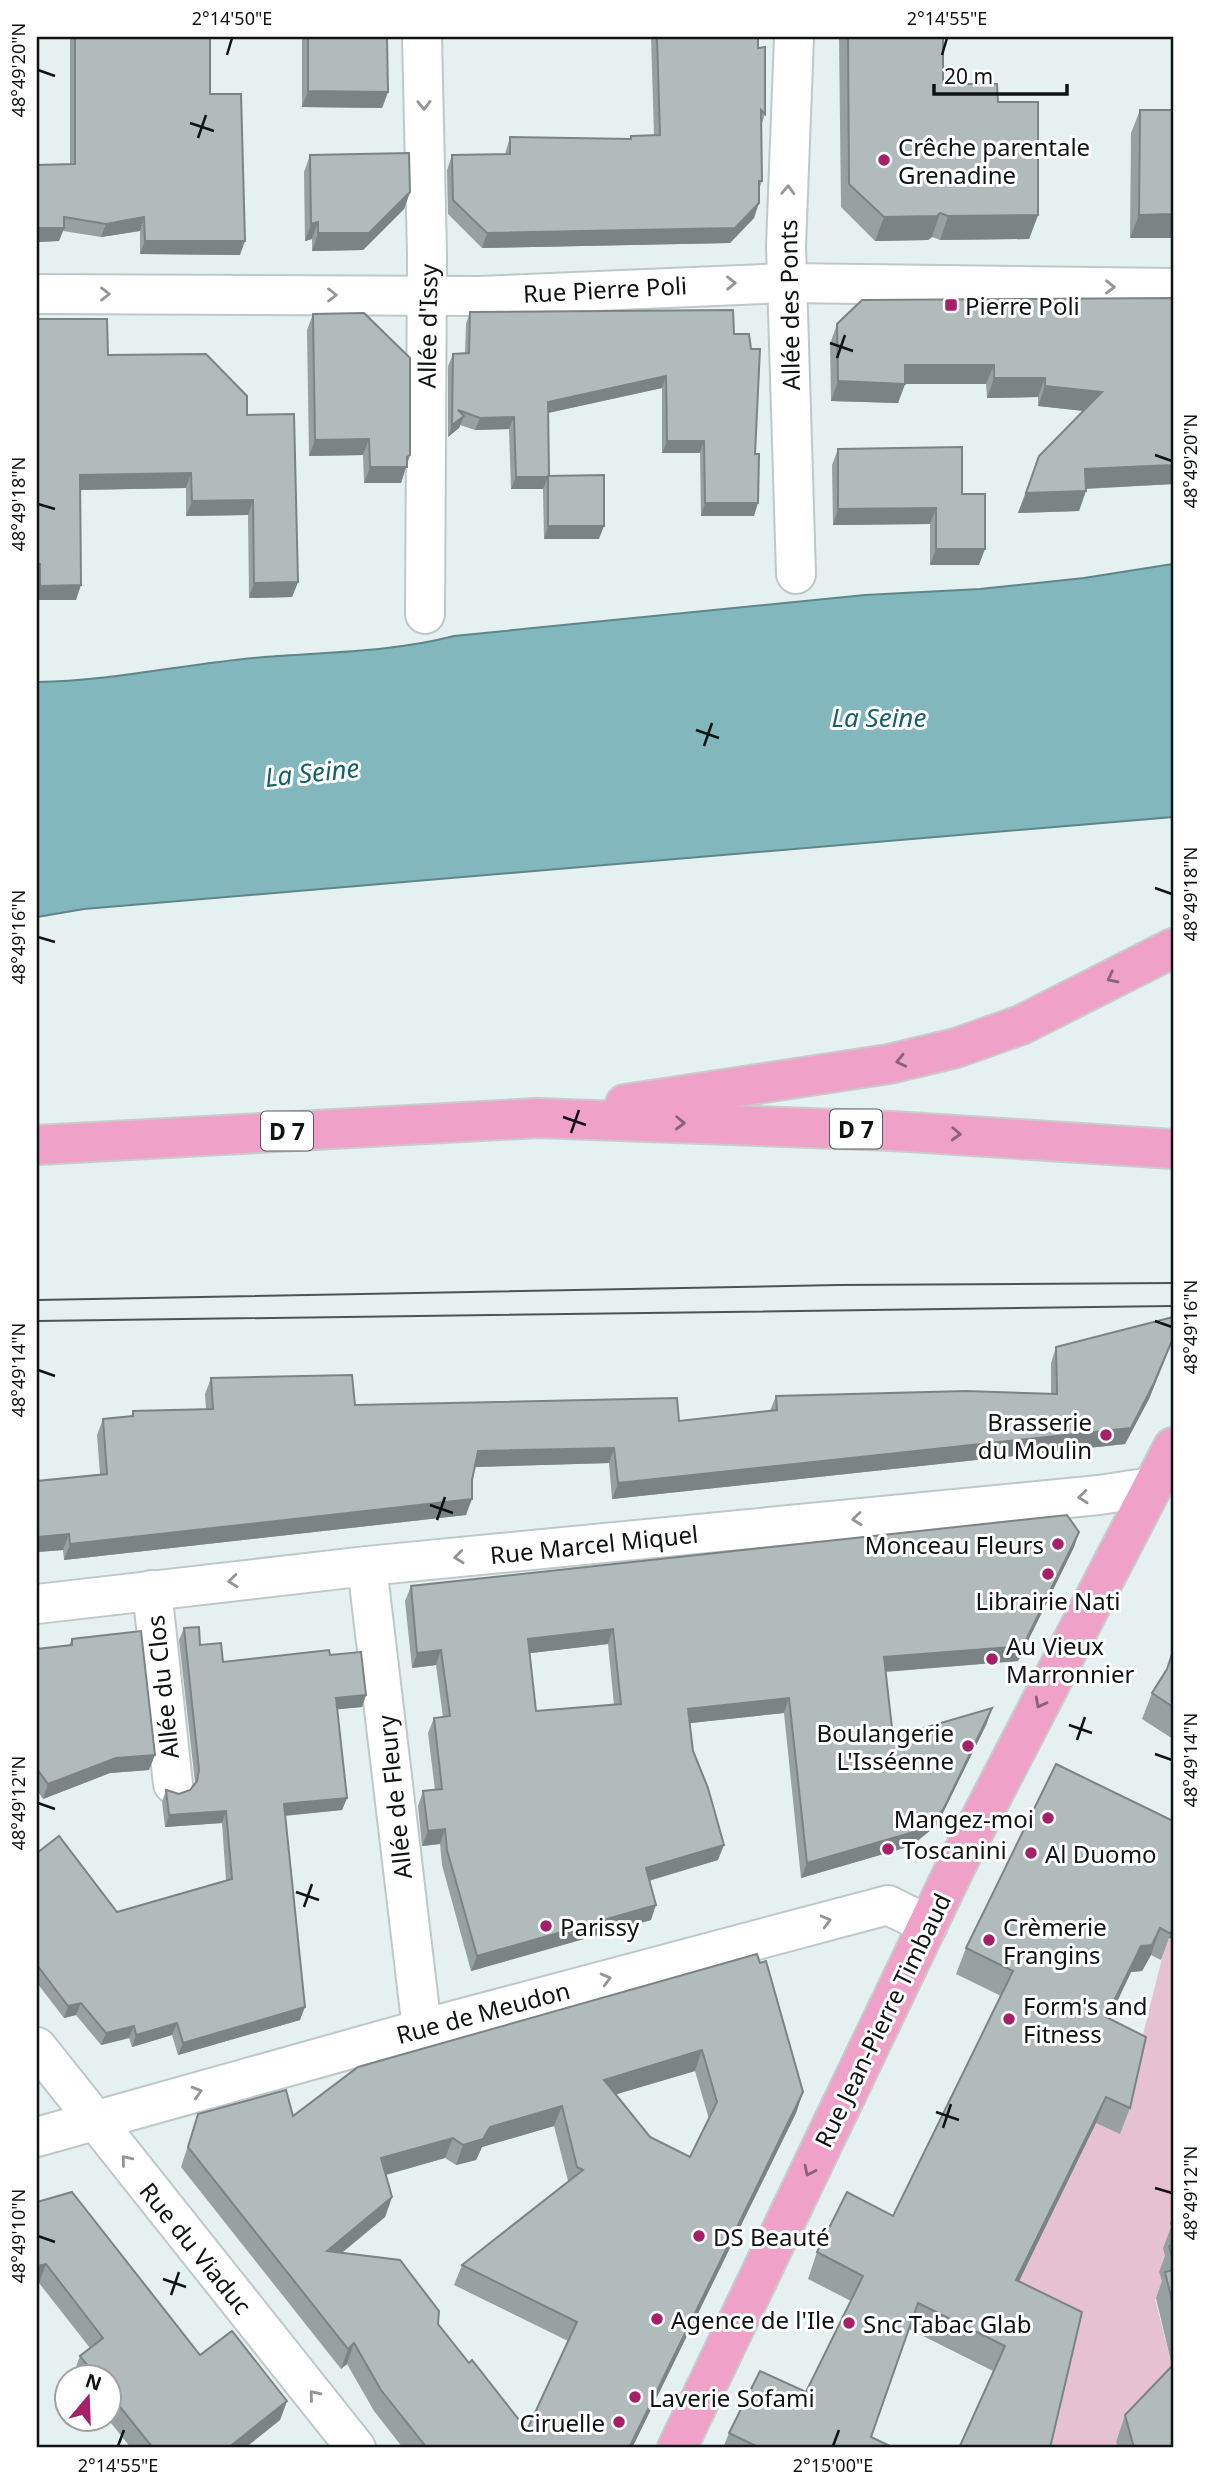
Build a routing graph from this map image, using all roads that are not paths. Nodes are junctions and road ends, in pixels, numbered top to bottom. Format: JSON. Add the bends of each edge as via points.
{"nodes":[{"id":1,"x":422,"y":37,"type":"edge"},
{"id":2,"x":794,"y":37,"type":"edge"},
{"id":3,"x":786,"y":283,"type":"junction"},
{"id":4,"x":1173,"y":288,"type":"edge"},
{"id":5,"x":37,"y":294,"type":"edge"},
{"id":6,"x":426,"y":295,"type":"junction"},
{"id":7,"x":796,"y":574,"type":"dead end"},
{"id":8,"x":425,"y":614,"type":"dead end"},
{"id":9,"x":1173,"y":948,"type":"edge"},
{"id":10,"x":538,"y":1118,"type":"junction"},
{"id":11,"x":37,"y":1145,"type":"edge"},
{"id":12,"x":1173,"y":1149,"type":"edge"},
{"id":13,"x":1173,"y":1447,"type":"edge"},
{"id":14,"x":1150,"y":1487,"type":"junction"},
{"id":15,"x":367,"y":1566,"type":"junction"},
{"id":16,"x":152,"y":1590,"type":"junction"},
{"id":17,"x":37,"y":1604,"type":"edge"},
{"id":18,"x":173,"y":1784,"type":"dead end"},
{"id":19,"x":928,"y":1924,"type":"junction"},
{"id":20,"x":422,"y":2029,"type":"junction"},
{"id":21,"x":37,"y":2047,"type":"edge"},
{"id":22,"x":95,"y":2120,"type":"junction"},
{"id":23,"x":37,"y":2137,"type":"edge"},
{"id":24,"x":356,"y":2448,"type":"edge"},
{"id":25,"x":677,"y":2448,"type":"edge"}],
"edges":[{"from":1,"to":6,"type":"street","name":"Allée d'Issy","one_way":true},
{"from":3,"to":2,"type":"street","name":"Allée des Ponts","one_way":true},
{"from":3,"to":4,"type":"street","name":"Rue Pierre Poli","one_way":true},
{"from":6,"to":3,"type":"street","name":"Rue Pierre Poli","one_way":true},
{"from":3,"to":7,"type":"street","name":"Allée des Ponts"},
{"from":5,"to":6,"type":"street","name":"Rue Pierre Poli","one_way":true},
{"from":6,"to":8,"type":"street","name":"Allée d'Issy"},
{"from":9,"to":10,"type":"main road","one_way":true,"via":[[1021,1025],[956,1048],[889,1064]]},
{"from":10,"to":11,"type":"main road","number":"D 7"},
{"from":10,"to":12,"type":"main road","number":"D 7","one_way":true,"via":[[893,1130]]},
{"from":13,"to":14,"type":"main road","name":"Rue Jean-Pierre Timbaud"},
{"from":14,"to":15,"type":"street","name":"Rue Marcel Miquel","one_way":true},
{"from":14,"to":19,"type":"main road","name":"Rue Jean-Pierre Timbaud","one_way":true},
{"from":15,"to":16,"type":"street","name":"Rue Marcel Miquel","one_way":true},
{"from":15,"to":20,"type":"street","name":"Allée de Fleury"},
{"from":16,"to":17,"type":"street","name":"Rue Marcel Miquel"},
{"from":16,"to":18,"type":"street","name":"Allée du Clos"},
{"from":20,"to":19,"type":"street","name":"Rue de Meudon","one_way":true,"via":[[888,1905]]},
{"from":19,"to":25,"type":"main road","name":"Rue Jean-Pierre Timbaud","one_way":true},
{"from":22,"to":20,"type":"street","name":"Rue de Meudon","one_way":true},
{"from":21,"to":22,"type":"street","name":"Rue du Viaduc"},
{"from":22,"to":23,"type":"street","name":"Rue de Meudon"},
{"from":24,"to":22,"type":"street","name":"Rue du Viaduc","one_way":true}]}
